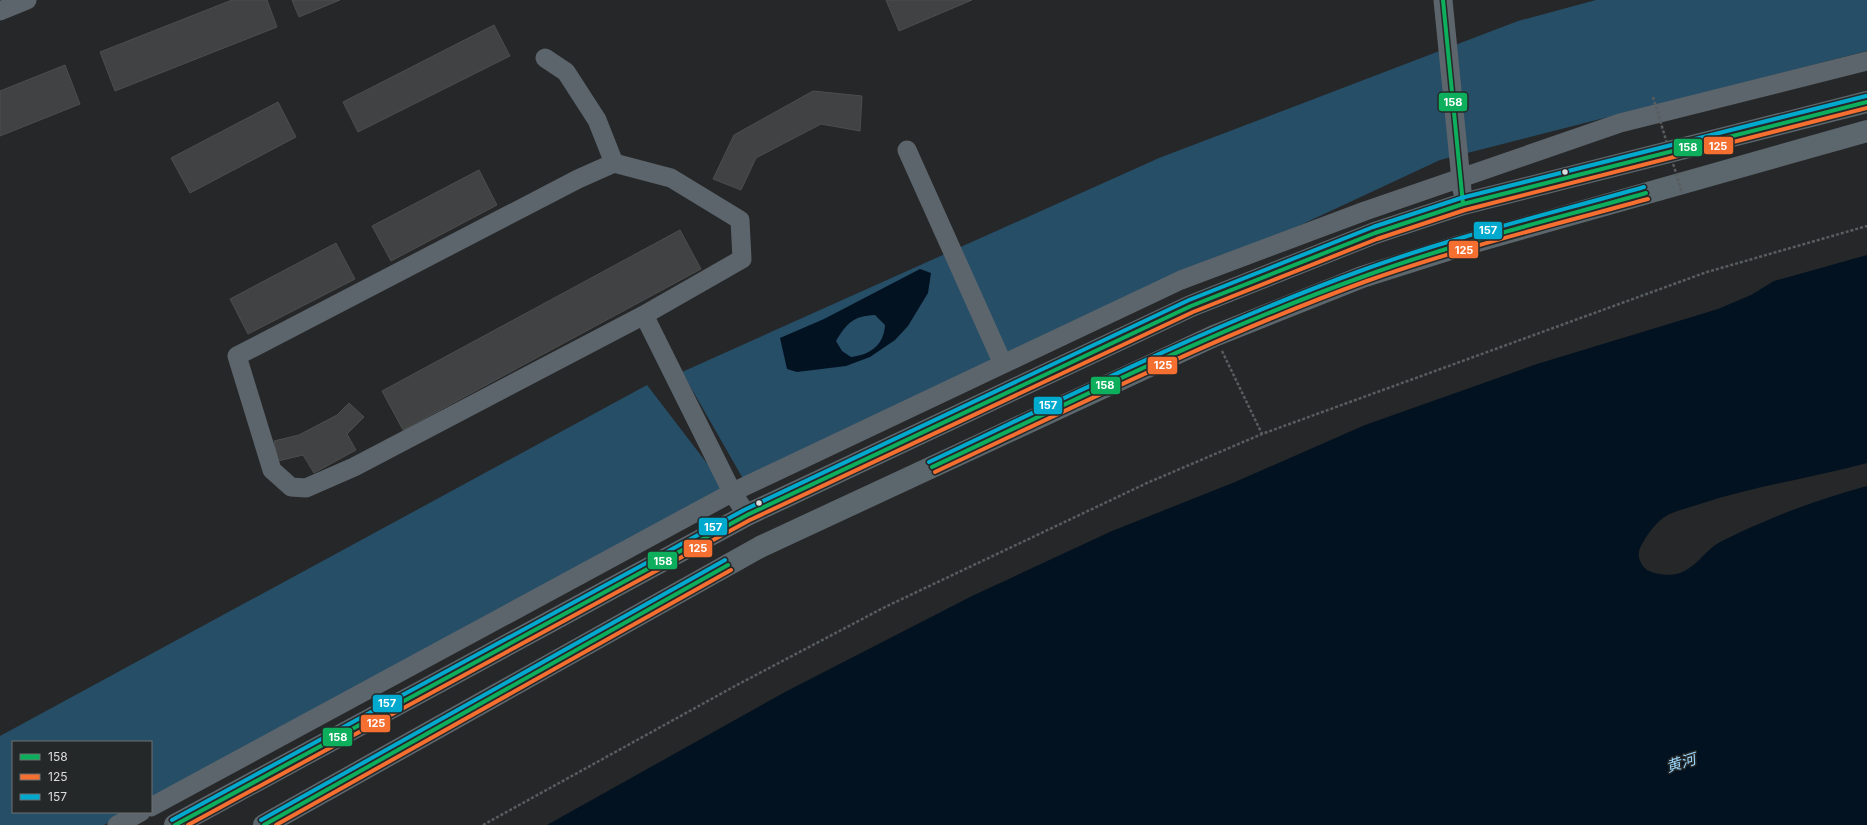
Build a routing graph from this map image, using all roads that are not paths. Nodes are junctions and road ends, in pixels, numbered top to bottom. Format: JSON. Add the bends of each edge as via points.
{"nodes":[{"id":1,"x":27,"y":0,"type":"edge"},
{"id":2,"x":1443,"y":0,"type":"edge"},
{"id":3,"x":0,"y":11,"type":"edge"},
{"id":4,"x":545,"y":58,"type":"dead end"},
{"id":5,"x":1867,"y":61,"type":"edge"},
{"id":6,"x":1867,"y":102,"type":"edge"},
{"id":7,"x":1867,"y":131,"type":"edge"},
{"id":8,"x":907,"y":150,"type":"dead end"},
{"id":9,"x":614,"y":163,"type":"junction"},
{"id":10,"x":1461,"y":179,"type":"junction"},
{"id":11,"x":1463,"y":204,"type":"junction"},
{"id":12,"x":644,"y":315,"type":"junction"},
{"id":13,"x":1003,"y":364,"type":"junction"},
{"id":14,"x":732,"y":492,"type":"junction"},
{"id":15,"x":747,"y":515,"type":"junction"},
{"id":16,"x":152,"y":806,"type":"edge"},
{"id":17,"x":140,"y":813,"type":"edge"},
{"id":18,"x":118,"y":825,"type":"edge"},
{"id":19,"x":175,"y":825,"type":"edge"},
{"id":20,"x":264,"y":825,"type":"edge"}],
"edges":[{"from":1,"to":3,"type":"street"},
{"from":2,"to":10,"type":"street"},
{"from":4,"to":9,"type":"street","via":[[566,72],[570,78],[597,120]]},
{"from":5,"to":10,"type":"street","via":[[1620,123]]},
{"from":6,"to":11,"type":"main road"},
{"from":7,"to":20,"type":"main road","via":[[1460,246],[1362,277],[1214,336],[760,547]]},
{"from":8,"to":13,"type":"street"},
{"from":9,"to":12,"type":"street","via":[[671,178],[740,220],[742,259]]},
{"from":9,"to":12,"type":"street","via":[[578,179],[237,356],[272,470],[291,487],[306,488],[354,467]]},
{"from":10,"to":11,"type":"street"},
{"from":10,"to":13,"type":"street","via":[[1365,211],[1181,280]]},
{"from":11,"to":15,"type":"main road","via":[[1375,233],[1191,306]]},
{"from":12,"to":14,"type":"street"},
{"from":13,"to":14,"type":"street"},
{"from":14,"to":15,"type":"street"},
{"from":14,"to":16,"type":"street"},
{"from":15,"to":19,"type":"main road"},
{"from":17,"to":18,"type":"street"}]}
